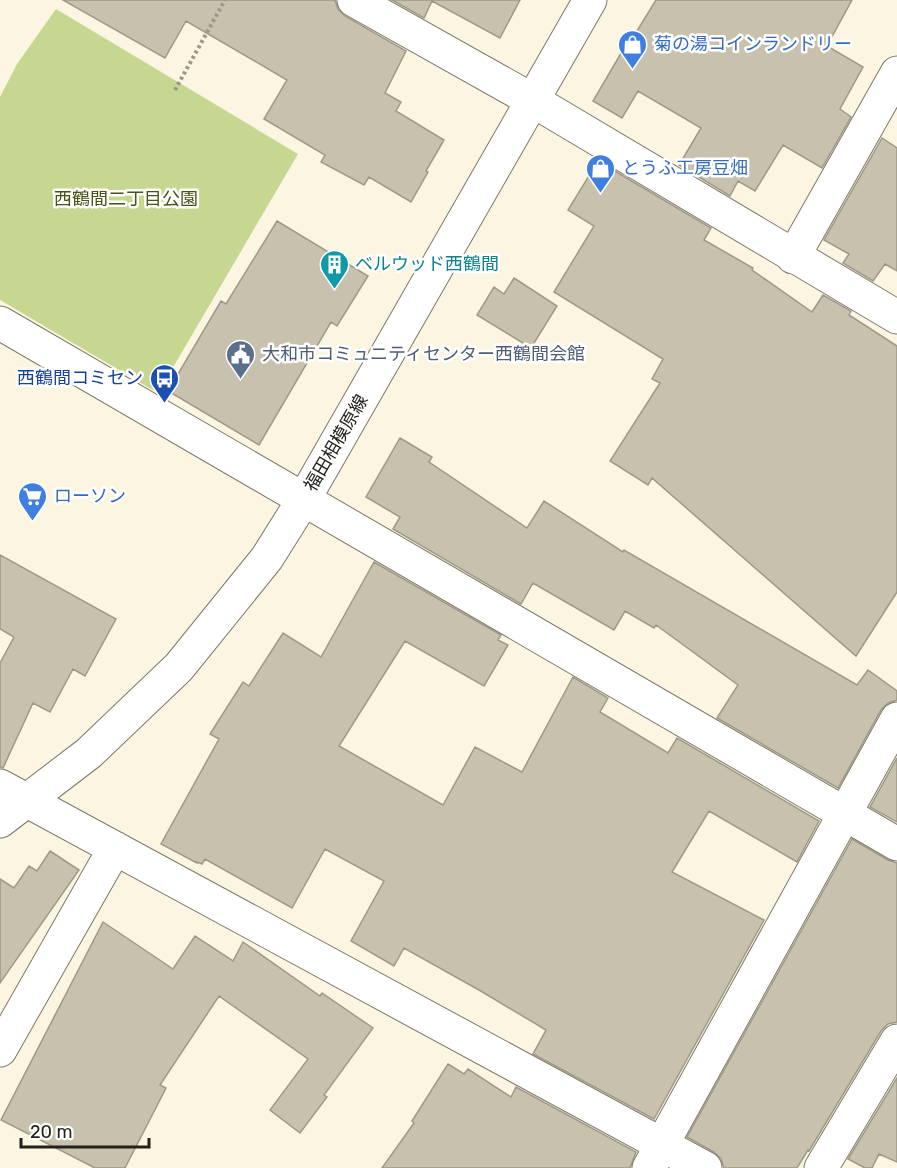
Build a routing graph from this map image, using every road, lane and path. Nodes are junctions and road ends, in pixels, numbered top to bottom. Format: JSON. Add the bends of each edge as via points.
{"nodes":[{"id":1,"x":225,"y":0,"type":"edge"},
{"id":2,"x":354,"y":0,"type":"edge"},
{"id":3,"x":590,"y":0,"type":"edge"},
{"id":4,"x":897,"y":73,"type":"edge"},
{"id":5,"x":175,"y":90,"type":"dead end"},
{"id":6,"x":532,"y":100,"type":"junction"},
{"id":7,"x":793,"y":257,"type":"junction"},
{"id":8,"x":897,"y":317,"type":"edge"},
{"id":9,"x":0,"y":323,"type":"edge"},
{"id":10,"x":304,"y":499,"type":"junction"},
{"id":11,"x":897,"y":718,"type":"edge"},
{"id":12,"x":14,"y":794,"type":"edge"},
{"id":13,"x":844,"y":813,"type":"junction"},
{"id":14,"x":0,"y":821,"type":"edge"},
{"id":15,"x":897,"y":844,"type":"edge"},
{"id":16,"x":115,"y":848,"type":"junction"},
{"id":17,"x":897,"y":1041,"type":"edge"},
{"id":18,"x":0,"y":1050,"type":"edge"},
{"id":19,"x":656,"y":1156,"type":"edge"},
{"id":20,"x":705,"y":1168,"type":"edge"},
{"id":21,"x":821,"y":1168,"type":"edge"}],
"edges":[{"from":1,"to":5,"type":"path"},
{"from":2,"to":6,"type":"street"},
{"from":3,"to":6,"type":"street","name":"福田相模原線"},
{"from":4,"to":7,"type":"street"},
{"from":6,"to":7,"type":"street"},
{"from":6,"to":10,"type":"street","name":"福田相模原線"},
{"from":7,"to":8,"type":"street"},
{"from":9,"to":10,"type":"street"},
{"from":10,"to":12,"type":"street","name":"福田相模原線","via":[[267,558],[179,667],[88,753]]},
{"from":10,"to":13,"type":"street"},
{"from":11,"to":13,"type":"street"},
{"from":12,"to":14,"type":"street","name":"福田相模原線"},
{"from":12,"to":16,"type":"street"},
{"from":13,"to":15,"type":"street"},
{"from":13,"to":19,"type":"street"},
{"from":16,"to":18,"type":"street"},
{"from":16,"to":19,"type":"street"},
{"from":17,"to":21,"type":"street"},
{"from":19,"to":20,"type":"street"}]}
